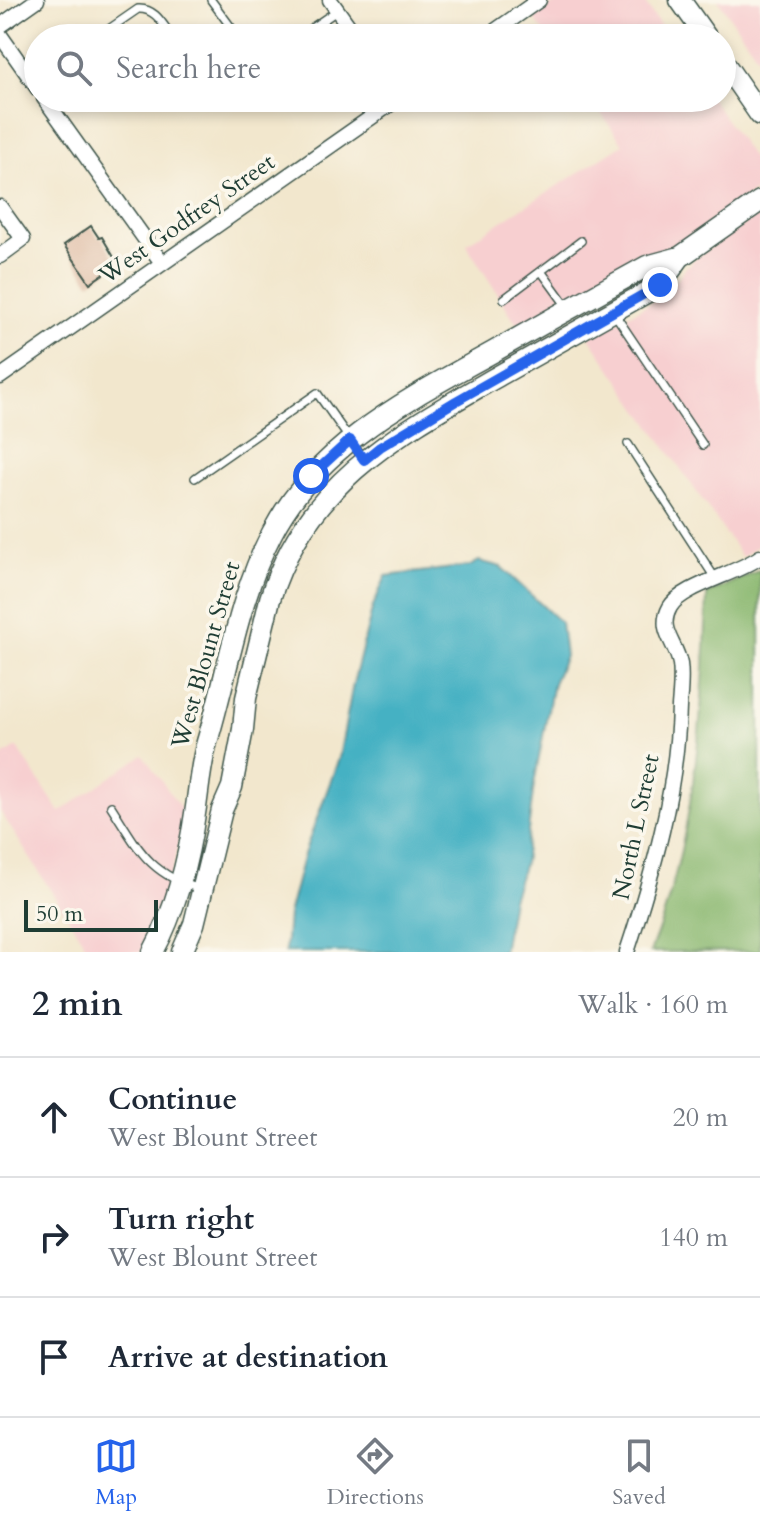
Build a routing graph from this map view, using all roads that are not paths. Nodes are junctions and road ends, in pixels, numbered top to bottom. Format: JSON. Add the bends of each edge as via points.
{"nodes":[{"id":1,"x":37,"y":0,"type":"edge"},
{"id":2,"x":211,"y":0,"type":"edge"},
{"id":3,"x":539,"y":0,"type":"edge"},
{"id":4,"x":680,"y":0,"type":"edge"},
{"id":5,"x":334,"y":5,"type":"edge"},
{"id":6,"x":116,"y":24,"type":"edge"},
{"id":7,"x":163,"y":24,"type":"edge"},
{"id":8,"x":229,"y":24,"type":"edge"},
{"id":9,"x":313,"y":24,"type":"edge"},
{"id":10,"x":347,"y":24,"type":"edge"},
{"id":11,"x":505,"y":24,"type":"edge"},
{"id":12,"x":697,"y":24,"type":"edge"},
{"id":13,"x":0,"y":26,"type":"edge"},
{"id":14,"x":0,"y":35,"type":"edge"},
{"id":15,"x":24,"y":67,"type":"edge"},
{"id":16,"x":736,"y":80,"type":"edge"},
{"id":17,"x":54,"y":112,"type":"edge"},
{"id":18,"x":379,"y":112,"type":"edge"},
{"id":19,"x":760,"y":115,"type":"edge"},
{"id":20,"x":760,"y":201,"type":"edge"},
{"id":21,"x":0,"y":207,"type":"edge"},
{"id":22,"x":581,"y":241,"type":"dead end"},
{"id":23,"x":0,"y":256,"type":"edge"},
{"id":24,"x":680,"y":257,"type":"junction"},
{"id":25,"x":162,"y":263,"type":"junction"},
{"id":26,"x":541,"y":271,"type":"junction"},
{"id":27,"x":504,"y":299,"type":"dead end"},
{"id":28,"x":569,"y":309,"type":"junction"},
{"id":29,"x":613,"y":311,"type":"junction"},
{"id":30,"x":0,"y":377,"type":"edge"},
{"id":31,"x":444,"y":379,"type":"junction"},
{"id":32,"x":456,"y":401,"type":"junction"},
{"id":33,"x":350,"y":440,"type":"junction"},
{"id":34,"x":628,"y":444,"type":"dead end"},
{"id":35,"x":703,"y":445,"type":"dead end"},
{"id":36,"x":364,"y":460,"type":"junction"},
{"id":37,"x":195,"y":478,"type":"dead end"},
{"id":38,"x":760,"y":557,"type":"edge"},
{"id":39,"x":717,"y":579,"type":"junction"},
{"id":40,"x":248,"y":590,"type":"junction"},
{"id":41,"x":270,"y":599,"type":"junction"},
{"id":42,"x":111,"y":806,"type":"dead end"},
{"id":43,"x":180,"y":883,"type":"junction"},
{"id":44,"x":203,"y":889,"type":"junction"},
{"id":45,"x":153,"y":952,"type":"edge"},
{"id":46,"x":182,"y":952,"type":"edge"},
{"id":47,"x":627,"y":952,"type":"edge"}],
"edges":[{"from":1,"to":13,"type":"street"},
{"from":2,"to":8,"type":"lane"},
{"from":3,"to":11,"type":"street"},
{"from":4,"to":12,"type":"street"},
{"from":5,"to":9,"type":"lane"},
{"from":5,"to":10,"type":"street"},
{"from":6,"to":7,"type":"lane","via":[[145,8]]},
{"from":14,"to":15,"type":"street"},
{"from":16,"to":19,"type":"street"},
{"from":17,"to":25,"type":"street"},
{"from":18,"to":25,"type":"street","name":"West Godfrey Street"},
{"from":20,"to":24,"type":"street","name":"West Blount Street"},
{"from":21,"to":23,"type":"street","via":[[23,239]]},
{"from":22,"to":26,"type":"lane"},
{"from":24,"to":28,"type":"street","name":"West Blount Street","via":[[647,266]]},
{"from":24,"to":29,"type":"street","name":"West Blount Street","via":[[660,285]]},
{"from":25,"to":30,"type":"street","name":"West Godfrey Street"},
{"from":26,"to":27,"type":"lane"},
{"from":26,"to":28,"type":"lane"},
{"from":28,"to":31,"type":"street","name":"West Blount Street"},
{"from":29,"to":32,"type":"street","name":"West Blount Street"},
{"from":29,"to":35,"type":"lane"},
{"from":31,"to":32,"type":"street"},
{"from":31,"to":33,"type":"street","name":"West Blount Street"},
{"from":32,"to":36,"type":"street","name":"West Blount Street"},
{"from":33,"to":36,"type":"lane"},
{"from":33,"to":37,"type":"lane","via":[[317,393]]},
{"from":33,"to":40,"type":"street","name":"West Blount Street","via":[[295,495]]},
{"from":34,"to":39,"type":"lane"},
{"from":36,"to":41,"type":"street","name":"West Blount Street","via":[[313,515]]},
{"from":38,"to":39,"type":"street"},
{"from":39,"to":47,"type":"street","name":"North L Street","via":[[685,592],[665,618],[665,631],[680,663],[669,797]]},
{"from":40,"to":41,"type":"street"},
{"from":40,"to":43,"type":"street","name":"West Blount Street","via":[[206,747]]},
{"from":41,"to":44,"type":"street","name":"West Blount Street","via":[[232,787]]},
{"from":42,"to":43,"type":"lane","via":[[145,858]]},
{"from":43,"to":44,"type":"lane"},
{"from":43,"to":45,"type":"street","name":"West Blount Street"},
{"from":44,"to":46,"type":"street","name":"West Blount Street"}]}
